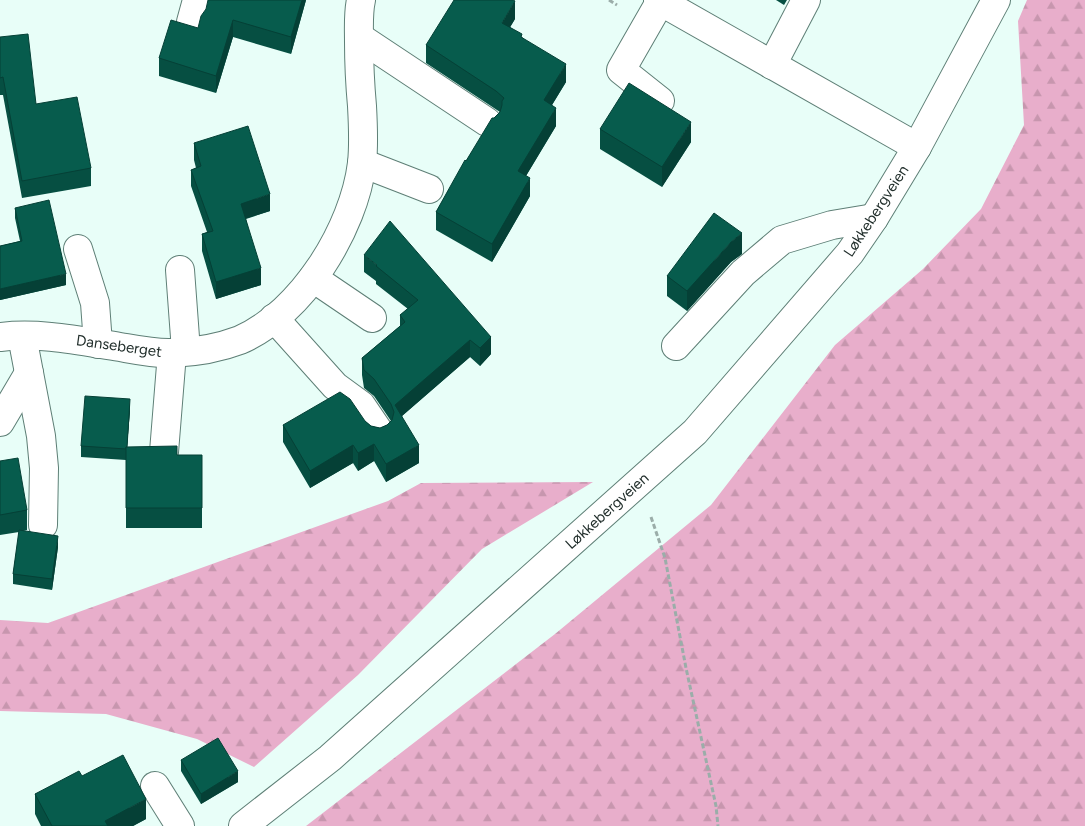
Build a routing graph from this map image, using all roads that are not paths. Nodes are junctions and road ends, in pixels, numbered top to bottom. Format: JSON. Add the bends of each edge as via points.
{"nodes":[{"id":1,"x":361,"y":0,"type":"edge"},
{"id":2,"x":806,"y":0,"type":"edge"},
{"id":3,"x":996,"y":0,"type":"edge"},
{"id":4,"x":666,"y":8,"type":"edge"},
{"id":5,"x":359,"y":37,"type":"junction"},
{"id":6,"x":772,"y":64,"type":"junction"},
{"id":7,"x":660,"y":101,"type":"edge"},
{"id":8,"x":487,"y":122,"type":"edge"},
{"id":9,"x":917,"y":147,"type":"junction"},
{"id":10,"x":362,"y":162,"type":"junction"},
{"id":11,"x":429,"y":189,"type":"dead end"},
{"id":12,"x":874,"y":218,"type":"junction"},
{"id":13,"x":78,"y":249,"type":"dead end"},
{"id":14,"x":180,"y":270,"type":"dead end"},
{"id":15,"x":313,"y":278,"type":"junction"},
{"id":16,"x":274,"y":318,"type":"junction"},
{"id":17,"x":372,"y":318,"type":"dead end"},
{"id":18,"x":11,"y":336,"type":"edge"},
{"id":19,"x":98,"y":344,"type":"junction"},
{"id":20,"x":676,"y":346,"type":"dead end"},
{"id":21,"x":179,"y":352,"type":"junction"},
{"id":22,"x":29,"y":373,"type":"junction"},
{"id":23,"x":0,"y":422,"type":"edge"},
{"id":24,"x":378,"y":430,"type":"edge"},
{"id":25,"x":164,"y":452,"type":"edge"},
{"id":26,"x":42,"y":525,"type":"dead end"},
{"id":27,"x":155,"y":786,"type":"dead end"},
{"id":28,"x":180,"y":826,"type":"edge"},
{"id":29,"x":244,"y":826,"type":"edge"}],
"edges":[{"from":1,"to":5,"type":"street","name":"Danseberget"},
{"from":2,"to":6,"type":"street"},
{"from":3,"to":9,"type":"street","name":"Løkkebergveien"},
{"from":4,"to":6,"type":"street","name":"Løkkebergveien"},
{"from":4,"to":7,"type":"street","via":[[621,70]]},
{"from":5,"to":8,"type":"street"},
{"from":5,"to":10,"type":"street","name":"Danseberget"},
{"from":6,"to":9,"type":"street","name":"Løkkebergveien"},
{"from":9,"to":12,"type":"street","name":"Løkkebergveien"},
{"from":10,"to":11,"type":"street"},
{"from":10,"to":15,"type":"street","name":"Danseberget","via":[[346,222]]},
{"from":12,"to":20,"type":"street","via":[[832,225],[782,240],[743,273]]},
{"from":12,"to":29,"type":"street","name":"Løkkebergveien","via":[[850,253],[695,432],[330,758]]},
{"from":13,"to":19,"type":"street","via":[[95,303]]},
{"from":14,"to":21,"type":"street"},
{"from":15,"to":16,"type":"street","name":"Danseberget"},
{"from":15,"to":17,"type":"street"},
{"from":16,"to":21,"type":"street","name":"Danseberget","via":[[240,340]]},
{"from":16,"to":24,"type":"street","via":[[335,386],[361,405]]},
{"from":18,"to":19,"type":"street","name":"Danseberget","via":[[53,336]]},
{"from":18,"to":22,"type":"street"},
{"from":19,"to":21,"type":"street","name":"Danseberget","via":[[142,351]]},
{"from":21,"to":25,"type":"street"},
{"from":22,"to":23,"type":"street"},
{"from":22,"to":26,"type":"street","via":[[44,468]]},
{"from":27,"to":28,"type":"street"}]}
